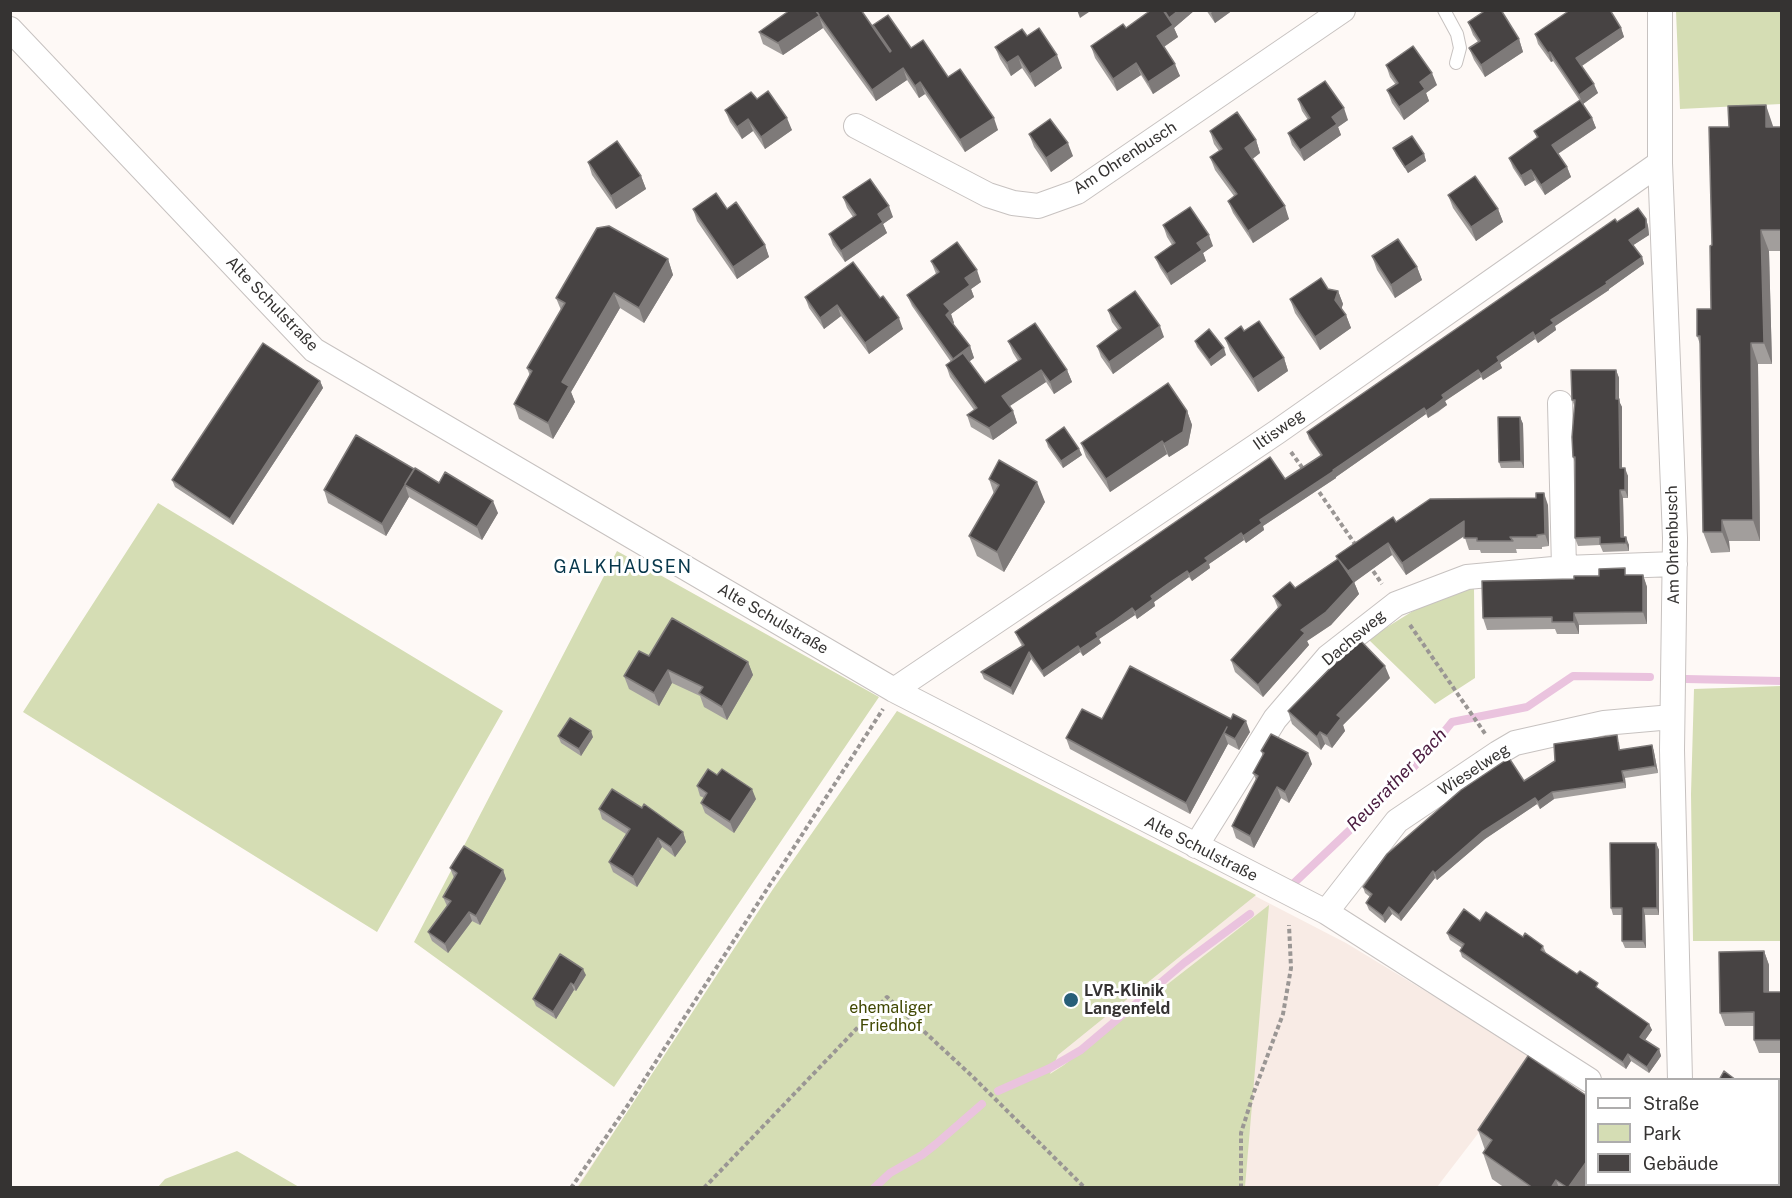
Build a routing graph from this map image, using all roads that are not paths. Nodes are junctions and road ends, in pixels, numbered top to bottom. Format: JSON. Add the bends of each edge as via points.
{"nodes":[{"id":1,"x":1343,"y":10,"type":"edge"},
{"id":2,"x":1444,"y":10,"type":"edge"},
{"id":3,"x":1660,"y":10,"type":"edge"},
{"id":4,"x":10,"y":29,"type":"edge"},
{"id":5,"x":1456,"y":63,"type":"dead end"},
{"id":6,"x":856,"y":126,"type":"dead end"},
{"id":7,"x":1660,"y":163,"type":"junction"},
{"id":8,"x":1560,"y":403,"type":"dead end"},
{"id":9,"x":1675,"y":564,"type":"junction"},
{"id":10,"x":1564,"y":568,"type":"junction"},
{"id":11,"x":894,"y":690,"type":"junction"},
{"id":12,"x":1672,"y":717,"type":"junction"},
{"id":13,"x":1196,"y":846,"type":"junction"},
{"id":14,"x":1326,"y":912,"type":"junction"},
{"id":15,"x":1586,"y":1078,"type":"edge"},
{"id":16,"x":1680,"y":1078,"type":"edge"}],
"edges":[{"from":1,"to":6,"type":"street","name":"Am Ohrenbusch","via":[[1077,192],[1038,206],[988,195]]},
{"from":2,"to":5,"type":"lane","via":[[1457,34],[1460,48]]},
{"from":3,"to":7,"type":"street","name":"Am Ohrenbusch"},
{"from":4,"to":11,"type":"street","name":"Alte Schulstraße","via":[[314,350]]},
{"from":7,"to":9,"type":"street","name":"Am Ohrenbusch"},
{"from":7,"to":11,"type":"street","name":"Iltisweg","via":[[1278,432]]},
{"from":8,"to":10,"type":"street"},
{"from":9,"to":10,"type":"street","name":"Dachsweg"},
{"from":9,"to":12,"type":"street","name":"Am Ohrenbusch"},
{"from":10,"to":13,"type":"street","name":"Dachsweg","via":[[1467,577],[1396,604],[1328,657],[1275,719]]},
{"from":11,"to":13,"type":"street","name":"Alte Schulstraße"},
{"from":12,"to":14,"type":"street","name":"Wieselweg","via":[[1604,723],[1515,743],[1397,821]]},
{"from":12,"to":16,"type":"street","name":"Am Ohrenbusch"},
{"from":13,"to":14,"type":"street","name":"Alte Schulstraße"},
{"from":14,"to":15,"type":"street","name":"Alte Schulstraße"}]}
